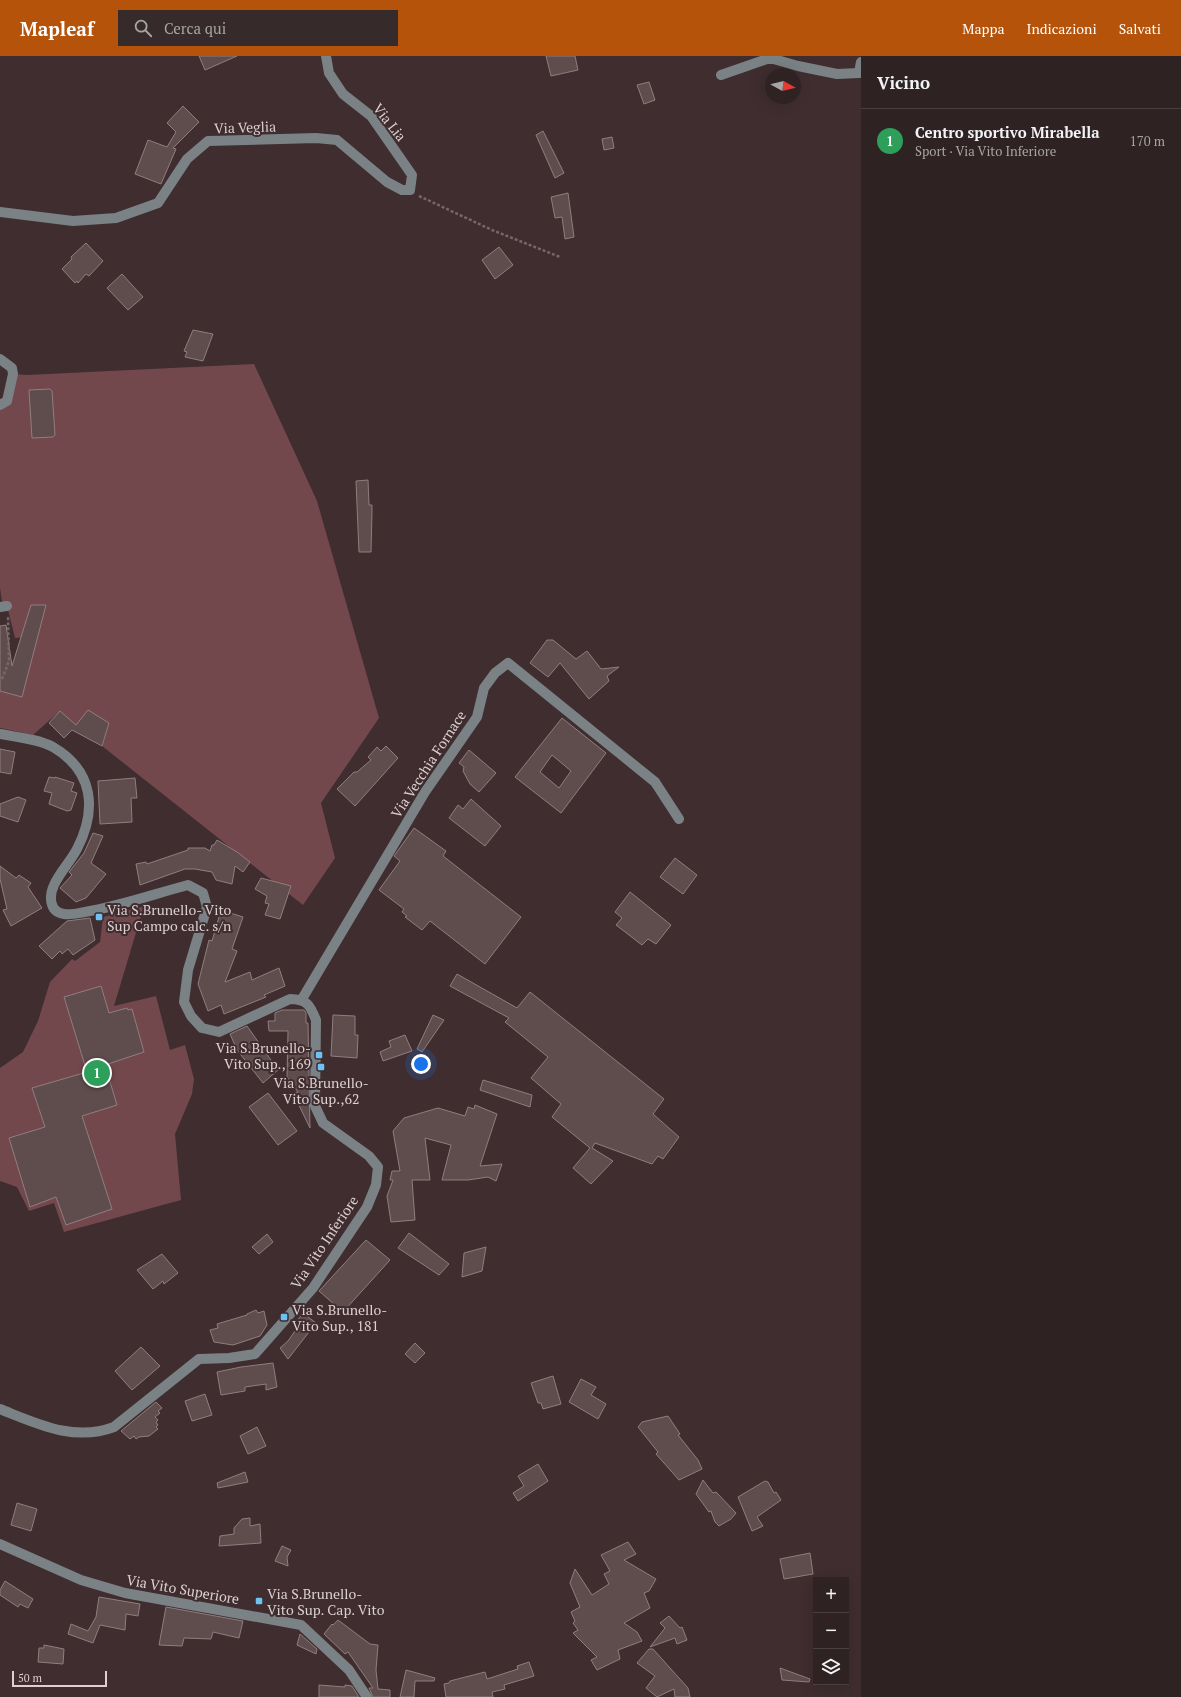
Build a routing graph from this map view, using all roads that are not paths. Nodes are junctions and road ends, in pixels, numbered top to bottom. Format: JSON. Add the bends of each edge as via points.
{"nodes":[{"id":1,"x":326,"y":56,"type":"edge"},
{"id":2,"x":861,"y":62,"type":"edge"},
{"id":3,"x":721,"y":75,"type":"dead end"},
{"id":4,"x":410,"y":190,"type":"joint"},
{"id":5,"x":0,"y":212,"type":"edge"},
{"id":6,"x":0,"y":359,"type":"edge"},
{"id":7,"x":0,"y":405,"type":"edge"},
{"id":8,"x":0,"y":734,"type":"edge"},
{"id":9,"x":679,"y":819,"type":"dead end"},
{"id":10,"x":302,"y":999,"type":"junction"},
{"id":11,"x":0,"y":1409,"type":"edge"},
{"id":12,"x":0,"y":1544,"type":"edge"},
{"id":13,"x":367,"y":1697,"type":"edge"}],
"edges":[{"from":1,"to":4,"type":"street","name":"Via Lia","via":[[328,73],[343,94],[371,116],[412,175]]},
{"from":2,"to":3,"type":"street","via":[[859,73],[837,74],[770,58]]},
{"from":4,"to":5,"type":"street","name":"Via Veglia","via":[[402,190],[386,182],[337,140],[316,138],[208,141],[187,159],[158,203],[116,218],[73,221]]},
{"from":6,"to":7,"type":"street","via":[[12,368],[13,374],[7,401]]},
{"from":8,"to":10,"type":"street","via":[[52,747],[80,772],[87,786],[90,804],[87,825],[76,850],[54,886],[51,895],[54,909],[65,914],[97,910],[188,885],[203,893],[207,907],[188,970],[184,1002],[191,1016],[202,1028],[219,1032],[290,999]]},
{"from":9,"to":10,"type":"street","name":"Via Vecchia Fornace","via":[[655,782],[508,663],[495,673],[484,688],[476,717],[425,792]]},
{"from":10,"to":11,"type":"street","name":"Via Vito Inferiore","via":[[312,1008],[316,1020],[315,1106],[323,1124],[369,1156],[378,1167],[376,1185],[367,1207],[313,1288],[255,1354],[200,1359],[114,1427],[99,1433],[54,1430]]},
{"from":12,"to":13,"type":"street","name":"Via Vito Superiore","via":[[81,1580],[125,1593],[301,1625],[349,1670]]}]}
